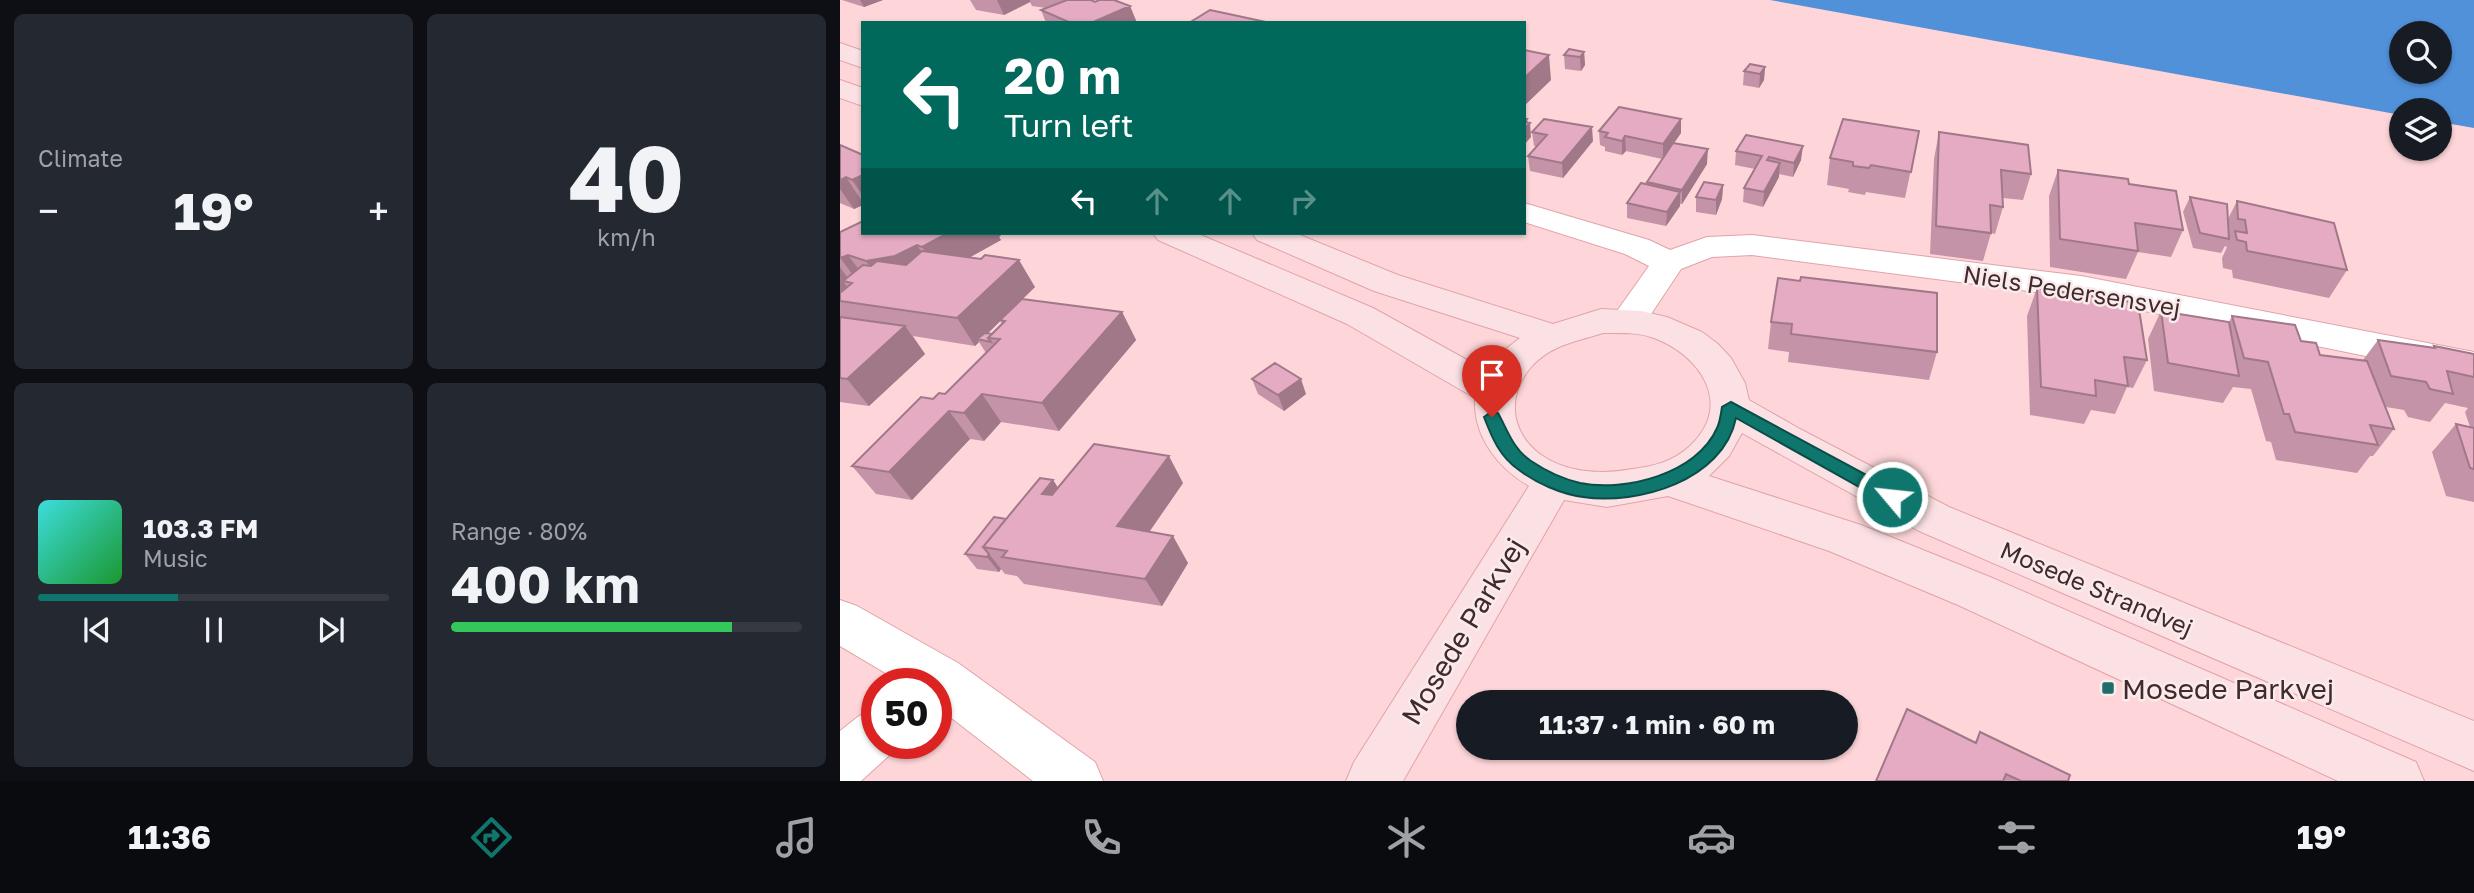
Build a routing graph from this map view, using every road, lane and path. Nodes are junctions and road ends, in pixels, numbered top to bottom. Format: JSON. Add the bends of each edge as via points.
{"nodes":[{"id":1,"x":840,"y":88,"type":"edge"},
{"id":2,"x":861,"y":97,"type":"edge"},
{"id":3,"x":1526,"y":213,"type":"edge"},
{"id":4,"x":1174,"y":235,"type":"edge"},
{"id":5,"x":1273,"y":235,"type":"edge"},
{"id":6,"x":1669,"y":262,"type":"junction"},
{"id":7,"x":1628,"y":321,"type":"junction"},
{"id":8,"x":1549,"y":335,"type":"junction"},
{"id":9,"x":2474,"y":365,"type":"edge"},
{"id":10,"x":1495,"y":392,"type":"junction"},
{"id":11,"x":1731,"y":407,"type":"junction"},
{"id":12,"x":1670,"y":480,"type":"junction"},
{"id":13,"x":1553,"y":482,"type":"junction"},
{"id":14,"x":840,"y":621,"type":"edge"},
{"id":15,"x":915,"y":668,"type":"edge"},
{"id":16,"x":952,"y":693,"type":"edge"},
{"id":17,"x":2474,"y":746,"type":"edge"},
{"id":18,"x":861,"y":747,"type":"edge"},
{"id":19,"x":840,"y":765,"type":"edge"},
{"id":20,"x":1076,"y":781,"type":"edge"},
{"id":21,"x":1373,"y":781,"type":"edge"},
{"id":22,"x":2397,"y":781,"type":"edge"}],
"edges":[{"from":1,"to":2,"type":"main road"},
{"from":3,"to":6,"type":"street","via":[[1637,247]]},
{"from":4,"to":10,"type":"main road","via":[[1360,316]]},
{"from":5,"to":8,"type":"main road","via":[[1386,283]]},
{"from":6,"to":7,"type":"street"},
{"from":6,"to":9,"type":"street","name":"Niels Pedersensvej","via":[[1707,247],[1752,244],[2081,287]]},
{"from":7,"to":8,"type":"main road","via":[[1601,321]]},
{"from":7,"to":11,"type":"main road","via":[[1679,334],[1700,347],[1728,384]]},
{"from":8,"to":10,"type":"main road","via":[[1515,359]]},
{"from":10,"to":13,"type":"main road","via":[[1492,417],[1502,443],[1523,465]]},
{"from":11,"to":12,"type":"main road","via":[[1714,448]]},
{"from":11,"to":17,"type":"main road","name":"Mosede Strandvej","via":[[1934,519]]},
{"from":12,"to":13,"type":"main road","via":[[1628,491],[1583,490]]},
{"from":12,"to":22,"type":"main road","name":"Mosede Strandvej","via":[[1845,538],[1974,591]]},
{"from":13,"to":21,"type":"main road","name":"Mosede Parkvej"},
{"from":14,"to":15,"type":"street"},
{"from":16,"to":20,"type":"street"},
{"from":18,"to":19,"type":"street"}]}
